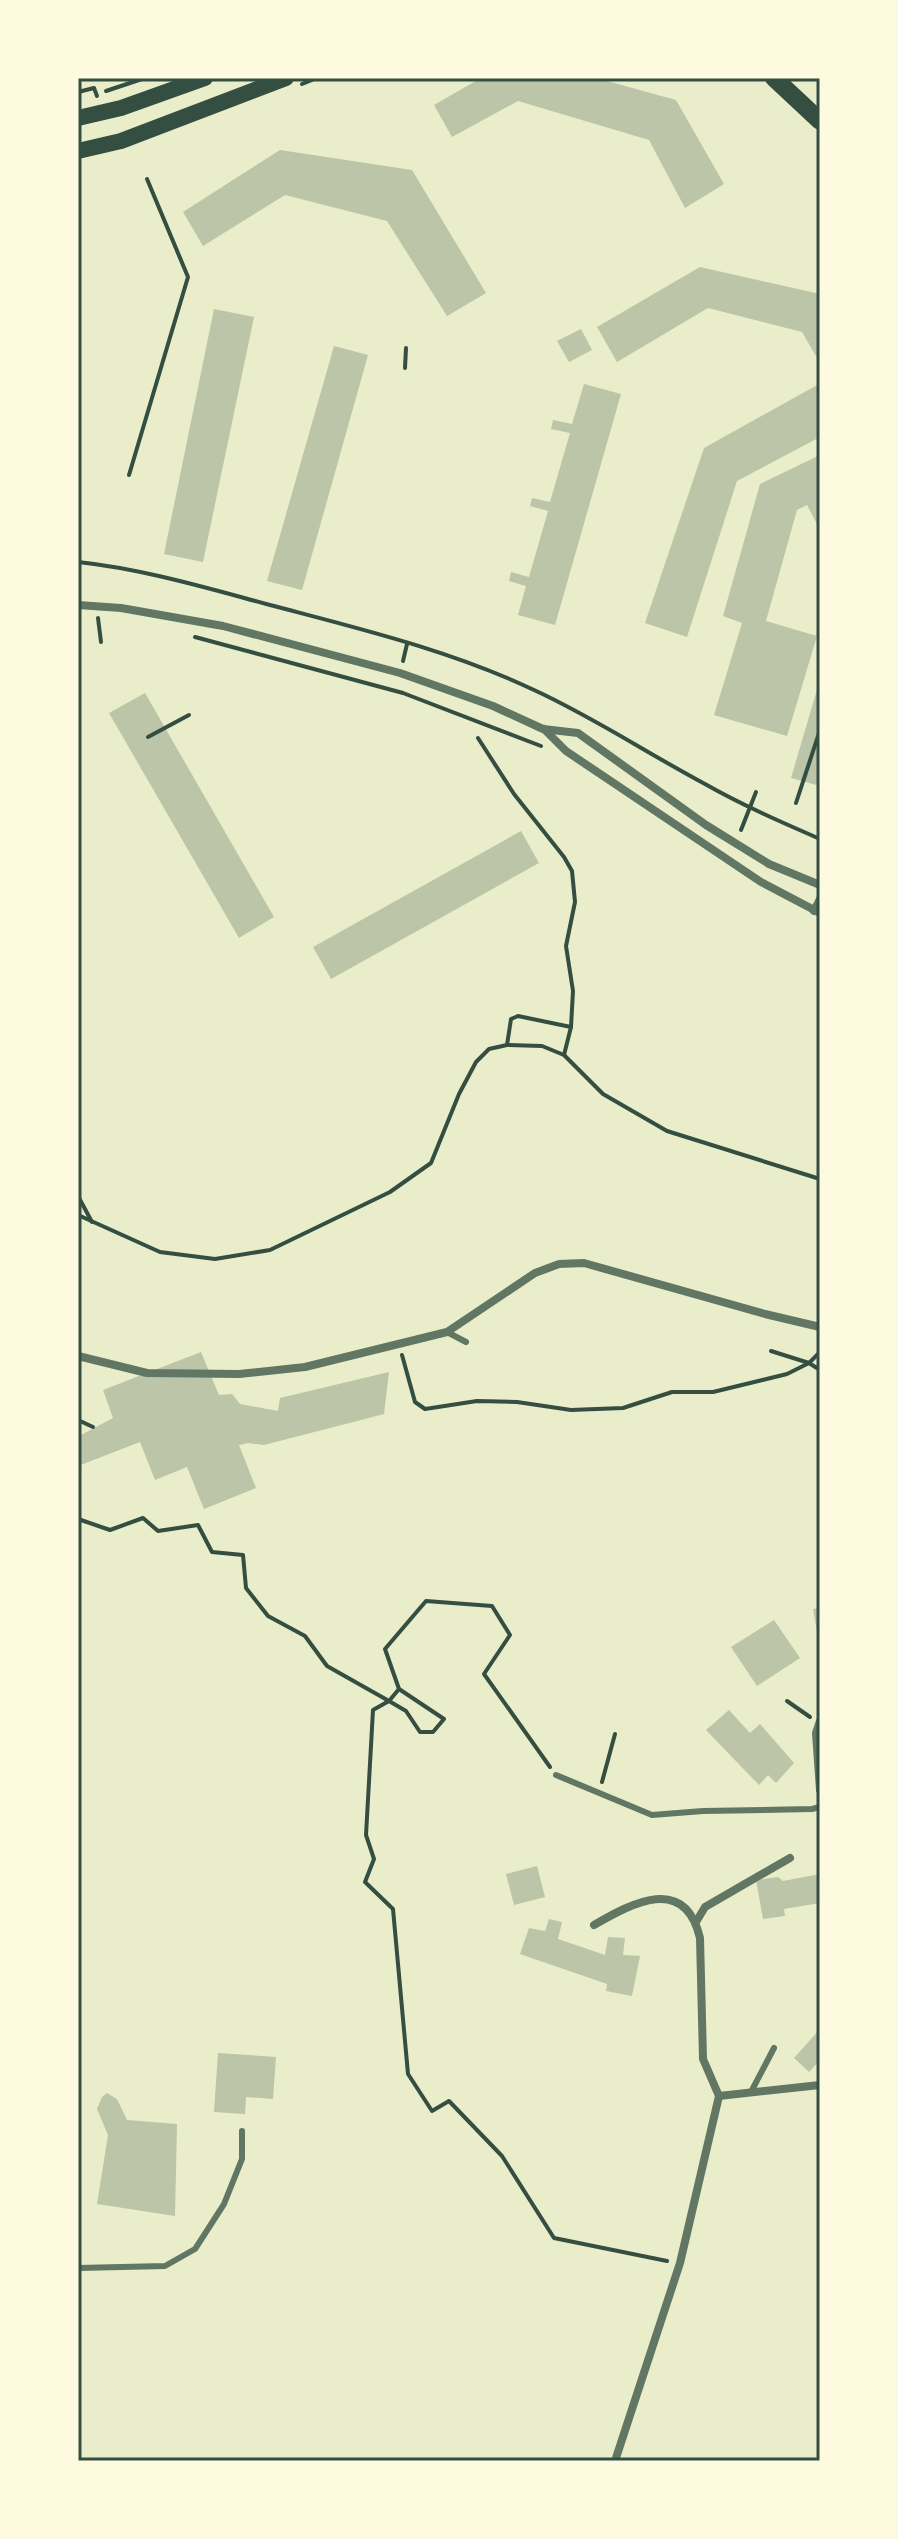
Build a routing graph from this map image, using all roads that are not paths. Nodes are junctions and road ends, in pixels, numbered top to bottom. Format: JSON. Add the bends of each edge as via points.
{"nodes":[{"id":1,"x":205,"y":78,"type":"edge"},
{"id":2,"x":286,"y":78,"type":"edge"},
{"id":3,"x":774,"y":78,"type":"edge"},
{"id":4,"x":78,"y":118,"type":"edge"},
{"id":5,"x":820,"y":121,"type":"edge"},
{"id":6,"x":78,"y":151,"type":"edge"},
{"id":7,"x":78,"y":605,"type":"edge"},
{"id":8,"x":543,"y":729,"type":"junction"},
{"id":9,"x":820,"y":885,"type":"edge"},
{"id":10,"x":820,"y":899,"type":"edge"},
{"id":11,"x":817,"y":912,"type":"edge"},
{"id":12,"x":820,"y":1327,"type":"edge"},
{"id":13,"x":447,"y":1332,"type":"junction"},
{"id":14,"x":466,"y":1342,"type":"dead end"},
{"id":15,"x":78,"y":1356,"type":"edge"},
{"id":16,"x":820,"y":1721,"type":"edge"},
{"id":17,"x":556,"y":1775,"type":"road end"},
{"id":18,"x":819,"y":1780,"type":"edge"},
{"id":19,"x":820,"y":1790,"type":"edge"},
{"id":20,"x":820,"y":1807,"type":"edge"},
{"id":21,"x":790,"y":1858,"type":"dead end"},
{"id":22,"x":696,"y":1922,"type":"junction"},
{"id":23,"x":594,"y":1925,"type":"dead end"},
{"id":24,"x":774,"y":2048,"type":"dead end"},
{"id":25,"x":820,"y":2085,"type":"edge"},
{"id":26,"x":751,"y":2092,"type":"junction"},
{"id":27,"x":719,"y":2096,"type":"junction"},
{"id":28,"x":242,"y":2131,"type":"dead end"},
{"id":29,"x":78,"y":2268,"type":"edge"},
{"id":30,"x":615,"y":2461,"type":"edge"}],
"edges":[{"from":1,"to":4,"type":"main road"},
{"from":2,"to":6,"type":"main road","via":[[121,141]]},
{"from":3,"to":5,"type":"main road"},
{"from":7,"to":8,"type":"street","via":[[208,623],[308,648],[400,673]]},
{"from":8,"to":9,"type":"street","via":[[578,733],[706,825],[769,864]]},
{"from":8,"to":11,"type":"street","via":[[566,751],[761,882]]},
{"from":10,"to":11,"type":"street"},
{"from":12,"to":13,"type":"street","via":[[584,1263],[559,1264],[535,1273]]},
{"from":13,"to":14,"type":"lane"},
{"from":13,"to":15,"type":"street","via":[[305,1367],[239,1374],[147,1373]]},
{"from":16,"to":18,"type":"street"},
{"from":17,"to":20,"type":"lane","via":[[652,1815]]},
{"from":18,"to":19,"type":"street"},
{"from":21,"to":22,"type":"street","via":[[705,1907]]},
{"from":22,"to":23,"type":"street","via":[[677,1903],[660,1898],[643,1899]]},
{"from":22,"to":27,"type":"street","via":[[703,2059]]},
{"from":24,"to":26,"type":"lane"},
{"from":25,"to":26,"type":"street"},
{"from":26,"to":27,"type":"street"},
{"from":27,"to":30,"type":"street","via":[[680,2263]]},
{"from":28,"to":29,"type":"lane","via":[[242,2159],[224,2204],[195,2249],[165,2266]]}]}
